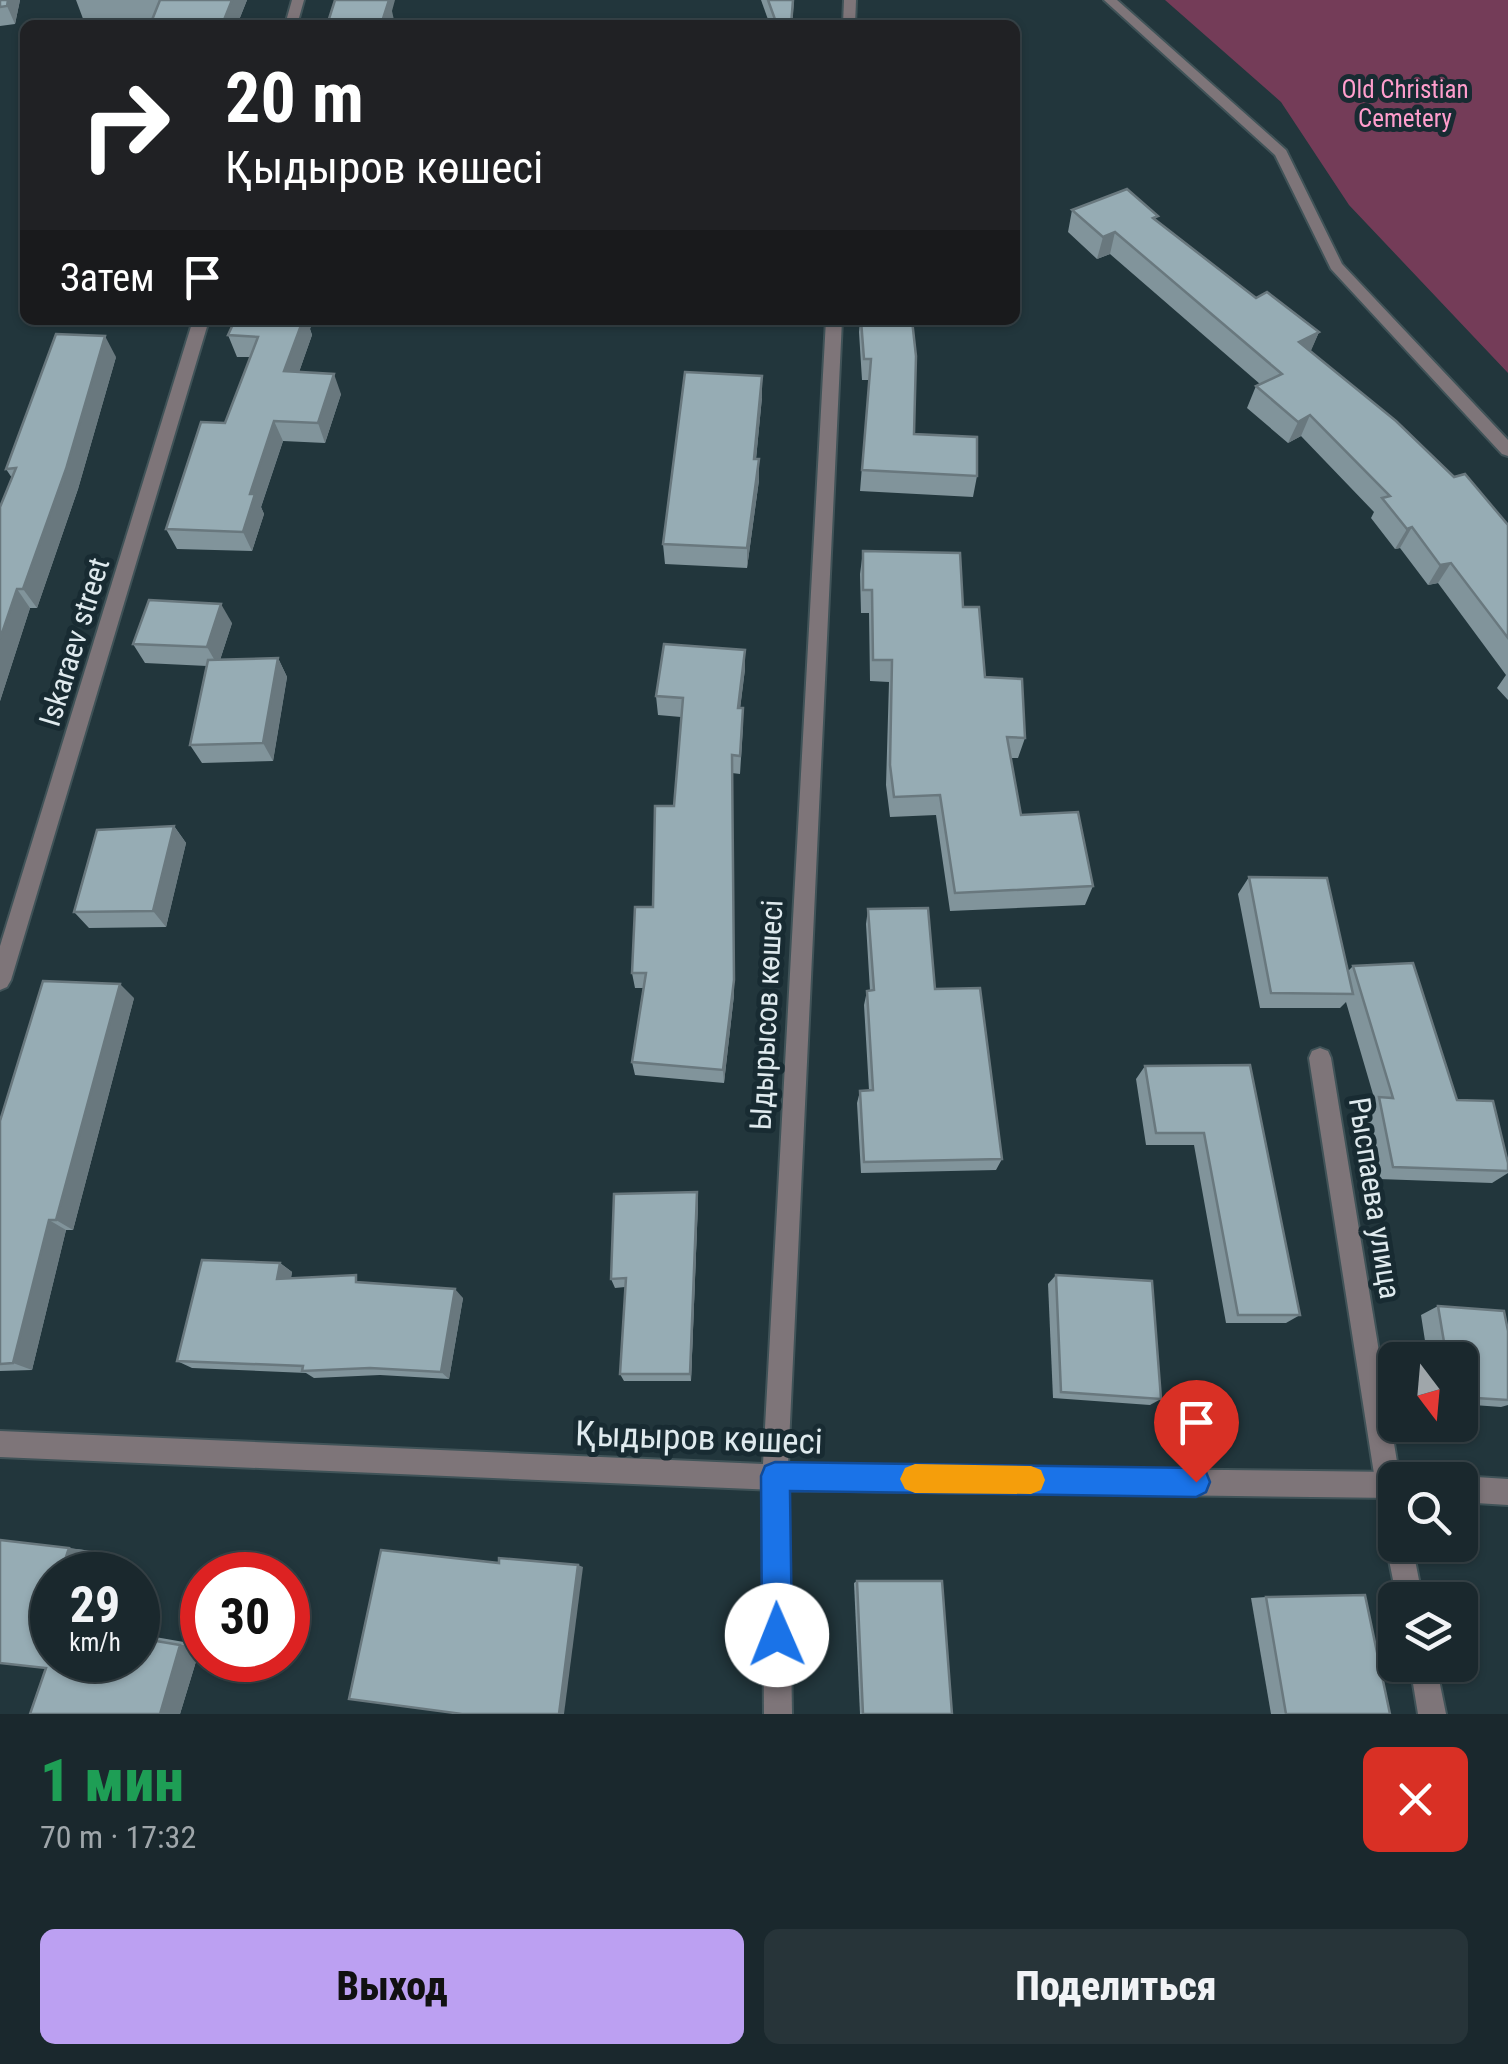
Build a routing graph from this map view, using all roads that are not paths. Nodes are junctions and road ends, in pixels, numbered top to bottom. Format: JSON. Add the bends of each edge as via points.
{"nodes":[{"id":1,"x":1110,"y":0,"type":"edge"},
{"id":2,"x":199,"y":325,"type":"edge"},
{"id":3,"x":834,"y":325,"type":"edge"},
{"id":4,"x":1508,"y":450,"type":"edge"},
{"id":5,"x":0,"y":980,"type":"edge"},
{"id":6,"x":1320,"y":1058,"type":"dead end"},
{"id":7,"x":0,"y":1444,"type":"edge"},
{"id":8,"x":1387,"y":1462,"type":"edge"},
{"id":9,"x":775,"y":1476,"type":"junction"},
{"id":10,"x":1378,"y":1485,"type":"edge"},
{"id":11,"x":1478,"y":1491,"type":"edge"},
{"id":12,"x":1508,"y":1492,"type":"edge"},
{"id":13,"x":1426,"y":1682,"type":"edge"},
{"id":14,"x":778,"y":1714,"type":"edge"},
{"id":15,"x":1432,"y":1714,"type":"edge"}],
"edges":[{"from":1,"to":4,"type":"street","via":[[1282,153],[1336,266]]},
{"from":2,"to":5,"type":"street","name":"Iskaraev street"},
{"from":3,"to":9,"type":"street","name":"Ыдырысов көшесі"},
{"from":6,"to":8,"type":"street","name":"Рыспаева улица"},
{"from":7,"to":9,"type":"street","name":"Қыдыров көшесі"},
{"from":9,"to":10,"type":"street","name":"Қыдыров көшесі"},
{"from":9,"to":14,"type":"street","name":"Ыдырысов көшесі"},
{"from":11,"to":12,"type":"street"},
{"from":13,"to":15,"type":"street"}]}
